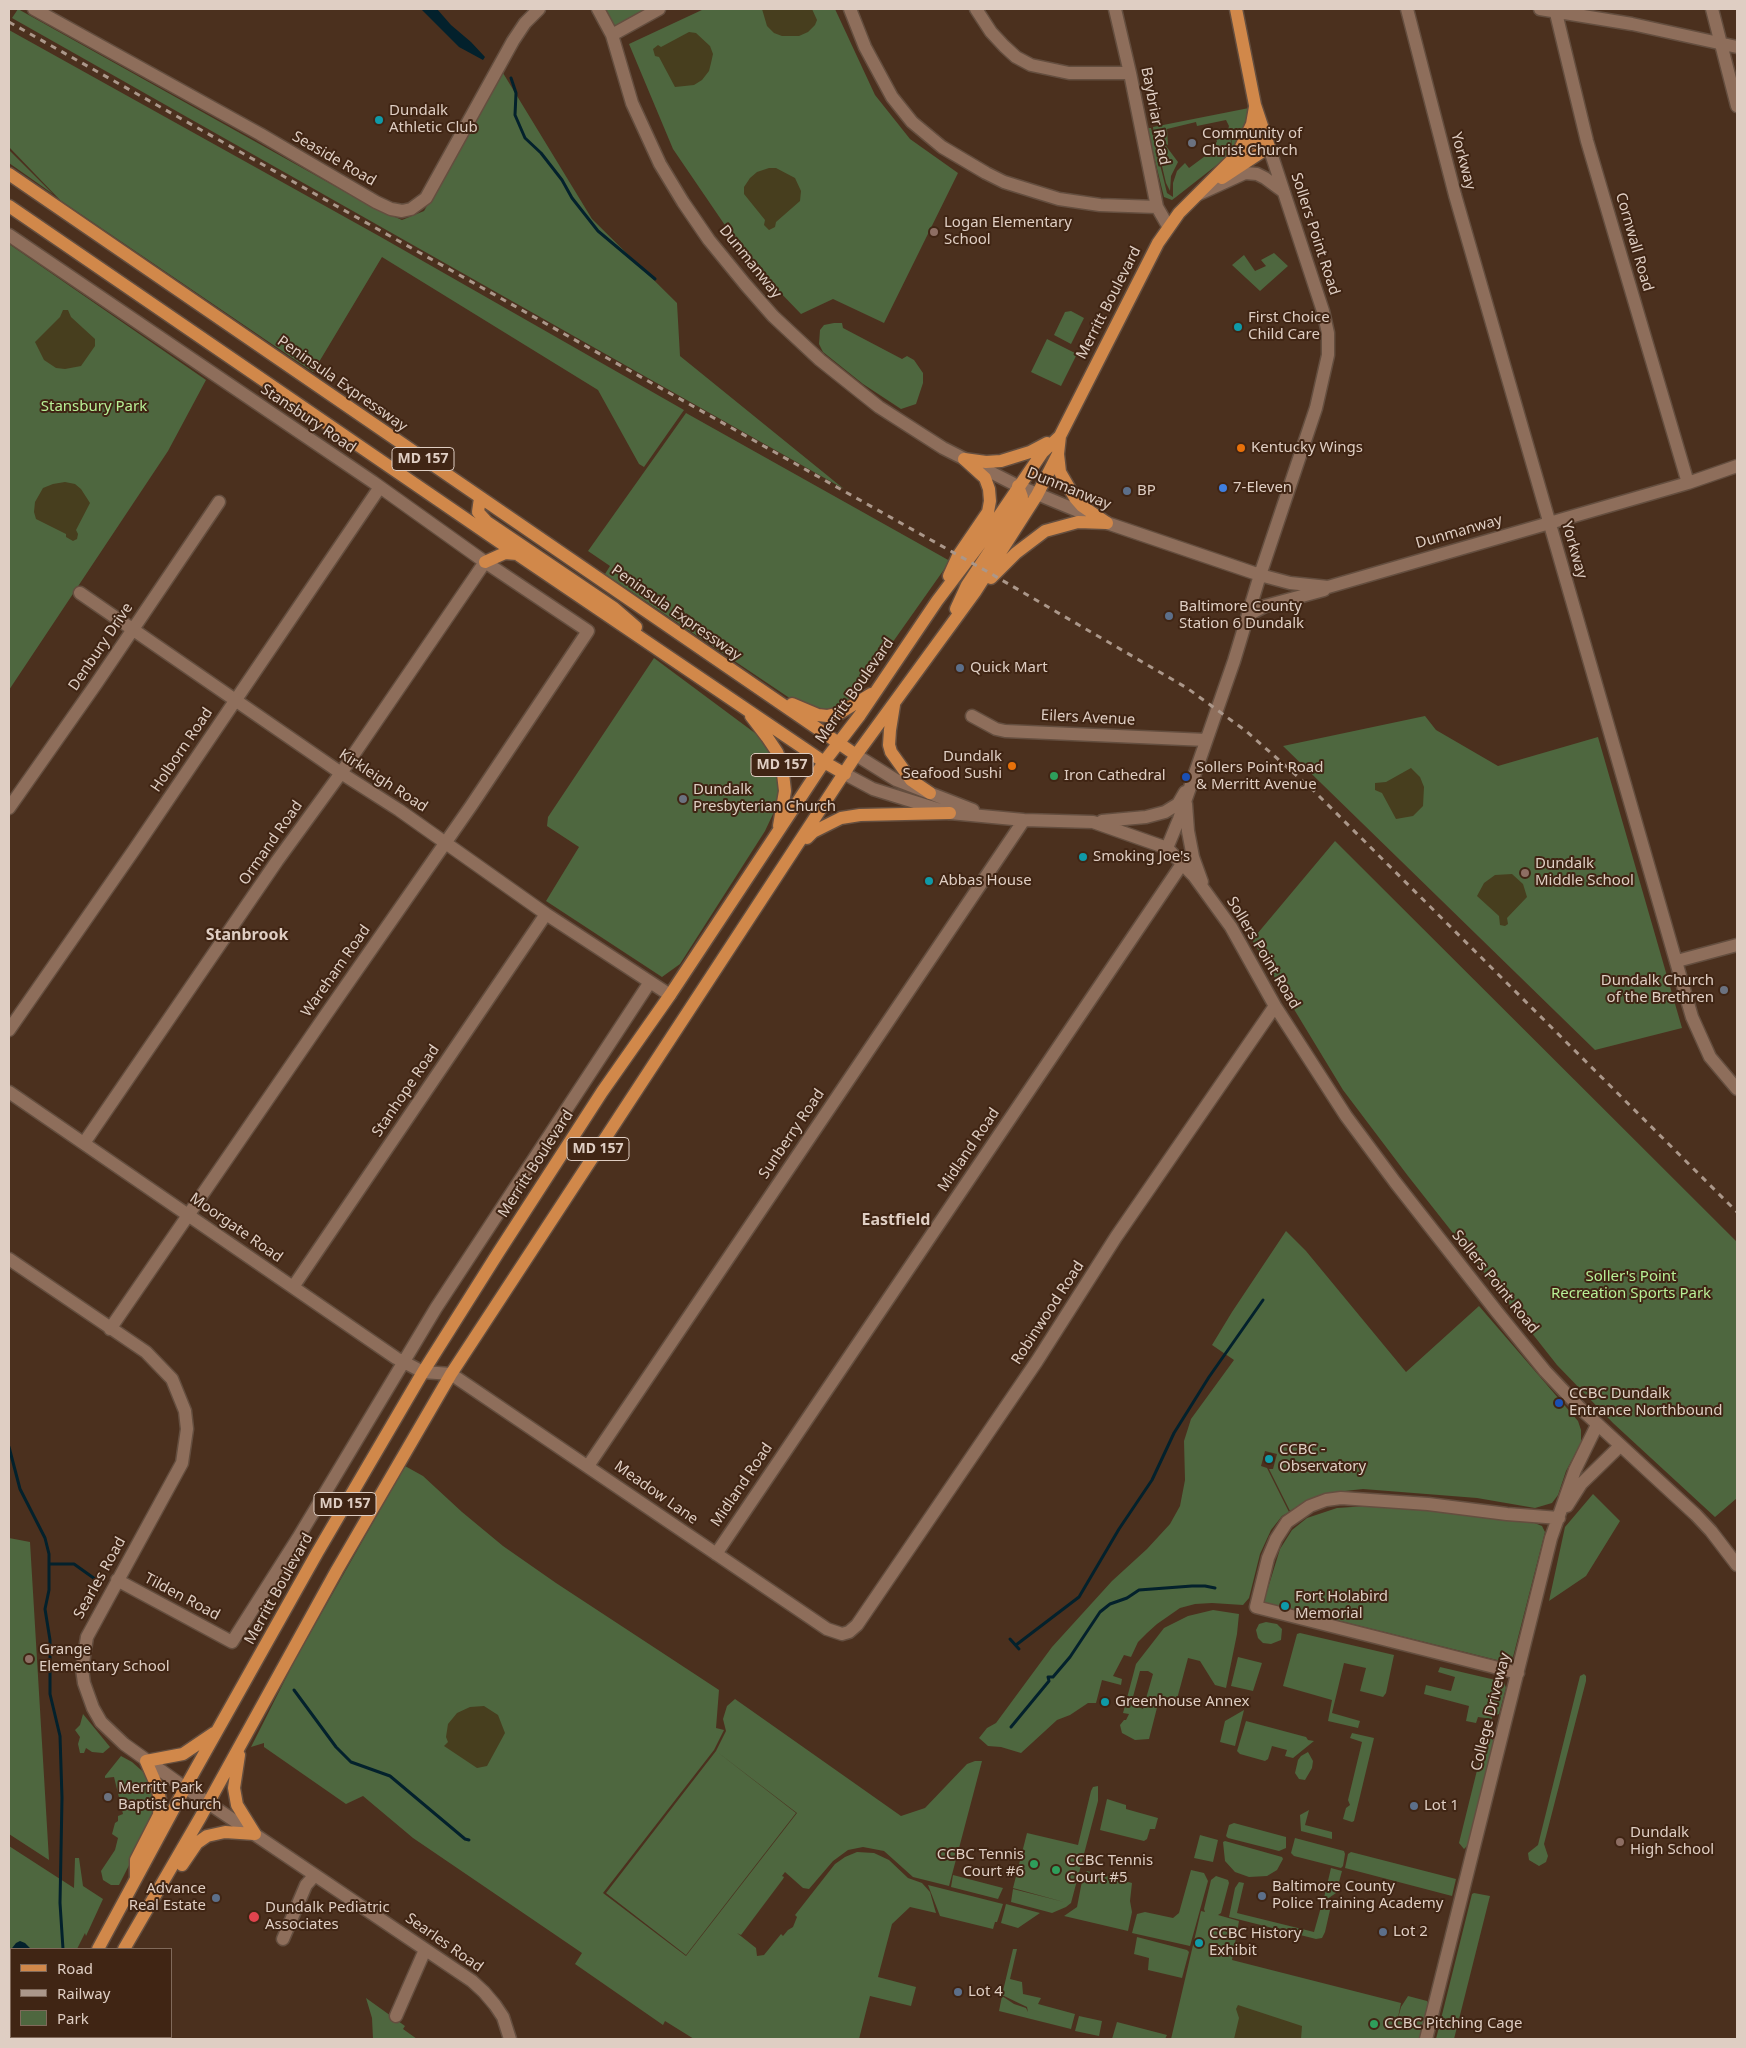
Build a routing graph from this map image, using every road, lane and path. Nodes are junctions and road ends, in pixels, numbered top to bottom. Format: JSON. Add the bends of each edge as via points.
{"nodes":[{"id":1,"x":34,"y":9,"type":"edge"},
{"id":2,"x":538,"y":9,"type":"edge"},
{"id":3,"x":598,"y":9,"type":"edge"},
{"id":4,"x":659,"y":9,"type":"edge"},
{"id":5,"x":850,"y":9,"type":"edge"},
{"id":6,"x":976,"y":9,"type":"edge"},
{"id":7,"x":1115,"y":9,"type":"edge"},
{"id":8,"x":1236,"y":9,"type":"edge"},
{"id":9,"x":1407,"y":9,"type":"edge"},
{"id":10,"x":1540,"y":9,"type":"edge"},
{"id":11,"x":1712,"y":9,"type":"edge"},
{"id":12,"x":1555,"y":10,"type":"edge"},
{"id":13,"x":612,"y":35,"type":"junction"},
{"id":14,"x":1720,"y":44,"type":"junction"},
{"id":15,"x":1737,"y":47,"type":"edge"},
{"id":16,"x":1130,"y":73,"type":"junction"},
{"id":17,"x":1256,"y":105,"type":"junction"},
{"id":18,"x":1737,"y":106,"type":"edge"},
{"id":19,"x":1268,"y":142,"type":"junction"},
{"id":20,"x":1236,"y":155,"type":"junction"},
{"id":21,"x":9,"y":174,"type":"edge"},
{"id":22,"x":1284,"y":192,"type":"junction"},
{"id":23,"x":1199,"y":194,"type":"junction"},
{"id":24,"x":9,"y":206,"type":"edge"},
{"id":25,"x":1156,"y":207,"type":"junction"},
{"id":26,"x":1168,"y":226,"type":"junction"},
{"id":27,"x":9,"y":235,"type":"edge"},
{"id":28,"x":1060,"y":436,"type":"junction"},
{"id":29,"x":1058,"y":454,"type":"junction"},
{"id":30,"x":964,"y":459,"type":"junction"},
{"id":31,"x":1737,"y":466,"type":"edge"},
{"id":32,"x":1688,"y":483,"type":"junction"},
{"id":33,"x":1018,"y":486,"type":"junction"},
{"id":34,"x":380,"y":487,"type":"junction"},
{"id":35,"x":1037,"y":494,"type":"junction"},
{"id":36,"x":480,"y":498,"type":"junction"},
{"id":37,"x":219,"y":502,"type":"dead end"},
{"id":38,"x":1107,"y":523,"type":"junction"},
{"id":39,"x":1549,"y":523,"type":"junction"},
{"id":40,"x":517,"y":554,"type":"junction"},
{"id":41,"x":484,"y":562,"type":"junction"},
{"id":42,"x":1260,"y":575,"type":"junction"},
{"id":43,"x":1328,"y":587,"type":"junction"},
{"id":44,"x":975,"y":592,"type":"junction"},
{"id":45,"x":80,"y":593,"type":"dead end"},
{"id":46,"x":937,"y":600,"type":"junction"},
{"id":47,"x":1248,"y":615,"type":"junction"},
{"id":48,"x":133,"y":629,"type":"junction"},
{"id":49,"x":588,"y":631,"type":"joint"},
{"id":50,"x":946,"y":632,"type":"junction"},
{"id":51,"x":660,"y":650,"type":"junction"},
{"id":52,"x":879,"y":688,"type":"junction"},
{"id":53,"x":764,"y":693,"type":"junction"},
{"id":54,"x":236,"y":701,"type":"junction"},
{"id":55,"x":894,"y":702,"type":"junction"},
{"id":56,"x":744,"y":706,"type":"junction"},
{"id":57,"x":972,"y":716,"type":"dead end"},
{"id":58,"x":1206,"y":740,"type":"junction"},
{"id":59,"x":838,"y":743,"type":"junction"},
{"id":60,"x":856,"y":754,"type":"junction"},
{"id":61,"x":824,"y":762,"type":"junction"},
{"id":62,"x":341,"y":773,"type":"junction"},
{"id":63,"x":845,"y":774,"type":"junction"},
{"id":64,"x":1192,"y":779,"type":"junction"},
{"id":65,"x":930,"y":794,"type":"junction"},
{"id":66,"x":1186,"y":799,"type":"junction"},
{"id":67,"x":9,"y":808,"type":"edge"},
{"id":68,"x":950,"y":813,"type":"junction"},
{"id":69,"x":992,"y":817,"type":"junction"},
{"id":70,"x":1024,"y":820,"type":"junction"},
{"id":71,"x":1093,"y":822,"type":"junction"},
{"id":72,"x":776,"y":835,"type":"junction"},
{"id":73,"x":446,"y":842,"type":"junction"},
{"id":74,"x":1167,"y":848,"type":"junction"},
{"id":75,"x":793,"y":853,"type":"junction"},
{"id":76,"x":1182,"y":864,"type":"junction"},
{"id":77,"x":1205,"y":890,"type":"junction"},
{"id":78,"x":546,"y":914,"type":"junction"},
{"id":79,"x":1737,"y":945,"type":"edge"},
{"id":80,"x":1677,"y":961,"type":"junction"},
{"id":81,"x":650,"y":982,"type":"junction"},
{"id":82,"x":670,"y":995,"type":"junction"},
{"id":83,"x":1275,"y":1006,"type":"junction"},
{"id":84,"x":9,"y":1030,"type":"edge"},
{"id":85,"x":1733,"y":1077,"type":"edge"},
{"id":86,"x":1737,"y":1089,"type":"edge"},
{"id":87,"x":9,"y":1092,"type":"edge"},
{"id":88,"x":84,"y":1143,"type":"junction"},
{"id":89,"x":189,"y":1216,"type":"junction"},
{"id":90,"x":9,"y":1259,"type":"edge"},
{"id":91,"x":293,"y":1287,"type":"junction"},
{"id":92,"x":110,"y":1329,"type":"junction"},
{"id":93,"x":403,"y":1362,"type":"junction"},
{"id":94,"x":423,"y":1372,"type":"junction"},
{"id":95,"x":451,"y":1374,"type":"junction"},
{"id":96,"x":1597,"y":1425,"type":"junction"},
{"id":97,"x":1620,"y":1446,"type":"junction"},
{"id":98,"x":588,"y":1466,"type":"junction"},
{"id":99,"x":1559,"y":1518,"type":"junction"},
{"id":100,"x":716,"y":1554,"type":"junction"},
{"id":101,"x":1737,"y":1565,"type":"edge"},
{"id":102,"x":117,"y":1580,"type":"junction"},
{"id":103,"x":845,"y":1634,"type":"joint"},
{"id":104,"x":232,"y":1642,"type":"joint"},
{"id":105,"x":1518,"y":1674,"type":"junction"},
{"id":106,"x":218,"y":1730,"type":"junction"},
{"id":107,"x":240,"y":1744,"type":"junction"},
{"id":108,"x":146,"y":1761,"type":"junction"},
{"id":109,"x":185,"y":1788,"type":"junction"},
{"id":110,"x":208,"y":1803,"type":"junction"},
{"id":111,"x":255,"y":1834,"type":"junction"},
{"id":112,"x":315,"y":1875,"type":"junction"},
{"id":113,"x":136,"y":1878,"type":"junction"},
{"id":114,"x":283,"y":1939,"type":"dead end"},
{"id":115,"x":99,"y":1948,"type":"edge"},
{"id":116,"x":126,"y":1948,"type":"edge"},
{"id":117,"x":126,"y":1948,"type":"edge"},
{"id":118,"x":425,"y":1950,"type":"junction"},
{"id":119,"x":396,"y":2016,"type":"dead end"},
{"id":120,"x":510,"y":2039,"type":"edge"},
{"id":121,"x":1426,"y":2039,"type":"edge"}],
"edges":[{"from":1,"to":2,"type":"street","name":"Seaside Road","via":[[376,202],[402,211],[411,209],[426,198],[513,41]]},
{"from":3,"to":13,"type":"street","name":"Dunmanway"},
{"from":4,"to":13,"type":"street"},
{"from":5,"to":25,"type":"street","via":[[892,97],[912,122],[947,150],[1004,182],[1059,199],[1100,205]]},
{"from":6,"to":16,"type":"street","via":[[1004,46],[1031,65],[1069,73]]},
{"from":7,"to":16,"type":"street","name":"Baybriar Road"},
{"from":8,"to":17,"type":"main road","name":"Sollers Point Road"},
{"from":9,"to":39,"type":"street","name":"Yorkway","via":[[1455,195]]},
{"from":10,"to":12,"type":"street"},
{"from":11,"to":14,"type":"street"},
{"from":12,"to":14,"type":"street"},
{"from":12,"to":32,"type":"street","name":"Cornwall Road","via":[[1587,141]]},
{"from":13,"to":30,"type":"street","name":"Dunmanway","via":[[632,103],[660,164],[688,210],[745,284],[773,316],[820,360],[879,408]]},
{"from":14,"to":15,"type":"street"},
{"from":14,"to":18,"type":"street"},
{"from":16,"to":25,"type":"street","name":"Baybriar Road"},
{"from":17,"to":19,"type":"main road","name":"Sollers Point Road"},
{"from":17,"to":20,"type":"main road","via":[[1252,124]]},
{"from":19,"to":20,"type":"main road","name":"Merritt Boulevard","via":[[1248,144]]},
{"from":19,"to":22,"type":"street","name":"Sollers Point Road"},
{"from":19,"to":23,"type":"main road","name":"Merritt Boulevard"},
{"from":20,"to":23,"type":"main road","name":"Merritt Boulevard"},
{"from":21,"to":36,"type":"main road","name":"Peninsula Expressway","number":"MD 157"},
{"from":22,"to":23,"type":"street","via":[[1266,178],[1246,173]]},
{"from":22,"to":42,"type":"street","name":"Sollers Point Road","via":[[1324,311],[1328,355],[1316,408]]},
{"from":23,"to":26,"type":"main road","name":"Merritt Boulevard"},
{"from":24,"to":40,"type":"main road","number":"MD 157"},
{"from":25,"to":26,"type":"street","name":"Baybriar Road"},
{"from":26,"to":28,"type":"main road","name":"Merritt Boulevard"},
{"from":27,"to":34,"type":"street","name":"Stansbury Road"},
{"from":28,"to":29,"type":"main road","name":"Merritt Boulevard"},
{"from":28,"to":30,"type":"main road","via":[[1017,457],[986,462]]},
{"from":28,"to":33,"type":"main road","name":"Merritt Boulevard","via":[[1042,453]]},
{"from":29,"to":35,"type":"main road","name":"Merritt Boulevard"},
{"from":29,"to":38,"type":"main road","via":[[1060,472],[1075,498]]},
{"from":30,"to":33,"type":"street","name":"Dunmanway"},
{"from":30,"to":46,"type":"main road","via":[[985,478],[990,502],[988,512],[958,556]]},
{"from":31,"to":32,"type":"street","name":"Dunmanway"},
{"from":32,"to":39,"type":"street","name":"Dunmanway"},
{"from":33,"to":35,"type":"street","name":"Dunmanway"},
{"from":33,"to":46,"type":"main road","name":"Merritt Boulevard","via":[[980,544]]},
{"from":33,"to":50,"type":"main road","via":[[1022,497],[1019,506],[967,585]]},
{"from":34,"to":41,"type":"street","name":"Stansbury Road"},
{"from":34,"to":54,"type":"street","name":"Holborn Road"},
{"from":35,"to":38,"type":"street","name":"Dunmanway"},
{"from":35,"to":44,"type":"main road","name":"Merritt Boulevard"},
{"from":36,"to":51,"type":"main road","via":[[478,512],[486,522],[614,608]]},
{"from":36,"to":53,"type":"main road","name":"Peninsula Expressway","number":"MD 157"},
{"from":37,"to":48,"type":"street","name":"Denbury Drive"},
{"from":38,"to":42,"type":"street","name":"Dunmanway"},
{"from":38,"to":44,"type":"main road","via":[[1078,522],[1045,531]]},
{"from":39,"to":43,"type":"street","name":"Dunmanway"},
{"from":39,"to":80,"type":"street","name":"Yorkway"},
{"from":40,"to":41,"type":"main road","via":[[505,553]]},
{"from":40,"to":51,"type":"main road","number":"MD 157"},
{"from":41,"to":49,"type":"street","name":"Stansbury Road"},
{"from":41,"to":62,"type":"street","name":"Ormand Road"},
{"from":42,"to":43,"type":"street","name":"Dunmanway","via":[[1298,585]]},
{"from":42,"to":47,"type":"street","name":"Sollers Point Road"},
{"from":43,"to":47,"type":"street","via":[[1265,606]]},
{"from":44,"to":50,"type":"main road","name":"Merritt Boulevard"},
{"from":45,"to":48,"type":"street","name":"Kirkleigh Road"},
{"from":46,"to":52,"type":"main road","name":"Merritt Boulevard"},
{"from":47,"to":58,"type":"street","name":"Sollers Point Road"},
{"from":48,"to":54,"type":"street","name":"Kirkleigh Road"},
{"from":48,"to":67,"type":"street","name":"Denbury Drive"},
{"from":49,"to":73,"type":"street","name":"Wareham Road"},
{"from":50,"to":55,"type":"main road","name":"Merritt Boulevard"},
{"from":51,"to":56,"type":"main road","number":"MD 157"},
{"from":52,"to":53,"type":"main road","via":[[840,713],[827,716]]},
{"from":52,"to":59,"type":"main road","name":"Merritt Boulevard"},
{"from":53,"to":59,"type":"main road","name":"Peninsula Expressway","number":"MD 157"},
{"from":54,"to":62,"type":"street","name":"Kirkleigh Road"},
{"from":54,"to":84,"type":"street","name":"Holborn Road"},
{"from":55,"to":60,"type":"main road","name":"Merritt Boulevard"},
{"from":55,"to":65,"type":"main road","via":[[891,752],[912,780]]},
{"from":56,"to":61,"type":"main road"},
{"from":56,"to":72,"type":"main road","number":"MD 157","via":[[777,752],[782,765],[785,800]]},
{"from":57,"to":58,"type":"street","name":"Eilers Avenue","via":[[996,729]]},
{"from":58,"to":64,"type":"street","name":"Sollers Point Road"},
{"from":59,"to":60,"type":"main road","name":"Peninsula Expressway","number":"MD 157"},
{"from":59,"to":61,"type":"main road","name":"Merritt Boulevard"},
{"from":60,"to":63,"type":"main road","name":"Merritt Boulevard","number":"MD 157"},
{"from":60,"to":65,"type":"street","via":[[896,780]]},
{"from":61,"to":63,"type":"main road"},
{"from":61,"to":72,"type":"main road","name":"Merritt Boulevard"},
{"from":62,"to":73,"type":"street","name":"Kirkleigh Road"},
{"from":62,"to":88,"type":"street","name":"Ormand Road"},
{"from":63,"to":68,"type":"street","via":[[873,789]]},
{"from":63,"to":75,"type":"main road","name":"Merritt Boulevard","number":"MD 157"},
{"from":64,"to":66,"type":"street","name":"Sollers Point Road"},
{"from":64,"to":71,"type":"street","via":[[1178,804],[1165,812]]},
{"from":65,"to":69,"type":"street"},
{"from":66,"to":74,"type":"street","name":"Sollers Point Road"},
{"from":66,"to":77,"type":"street","via":[[1188,831]]},
{"from":68,"to":69,"type":"street"},
{"from":68,"to":75,"type":"main road","via":[[841,818],[813,832]]},
{"from":69,"to":70,"type":"street"},
{"from":70,"to":71,"type":"street"},
{"from":70,"to":98,"type":"street","name":"Sunberry Road"},
{"from":71,"to":74,"type":"street"},
{"from":72,"to":82,"type":"main road","name":"Merritt Boulevard","number":"MD 157"},
{"from":73,"to":78,"type":"street","name":"Kirkleigh Road"},
{"from":73,"to":89,"type":"street","name":"Wareham Road"},
{"from":74,"to":76,"type":"street","name":"Sollers Point Road"},
{"from":75,"to":95,"type":"main road","name":"Merritt Boulevard","number":"MD 157"},
{"from":76,"to":77,"type":"street","name":"Sollers Point Road"},
{"from":76,"to":100,"type":"street","name":"Midland Road"},
{"from":77,"to":83,"type":"street","name":"Sollers Point Road","via":[[1231,927]]},
{"from":78,"to":81,"type":"street","name":"Kirkleigh Road"},
{"from":78,"to":91,"type":"street","name":"Stanhope Road"},
{"from":79,"to":80,"type":"street"},
{"from":80,"to":85,"type":"street","name":"Yorkway","via":[[1702,1041],[1714,1063]]},
{"from":81,"to":82,"type":"street","name":"Kirkleigh Road"},
{"from":81,"to":93,"type":"street","name":"Merritt Boulevard"},
{"from":82,"to":94,"type":"main road","name":"Merritt Boulevard","number":"MD 157","via":[[602,1092]]},
{"from":83,"to":96,"type":"street","name":"Sollers Point Road","via":[[1340,1106],[1395,1182],[1545,1371]]},
{"from":83,"to":103,"type":"street","name":"Robinwood Road","via":[[857,1625]]},
{"from":85,"to":86,"type":"street","name":"Yorkway"},
{"from":87,"to":88,"type":"street","name":"Moorgate Road"},
{"from":88,"to":89,"type":"street","name":"Moorgate Road"},
{"from":89,"to":91,"type":"street","name":"Moorgate Road"},
{"from":89,"to":92,"type":"street","name":"Wareham Road"},
{"from":90,"to":92,"type":"street","name":"Searles Road"},
{"from":91,"to":93,"type":"street","name":"Moorgate Road"},
{"from":92,"to":102,"type":"street","name":"Searles Road","via":[[146,1352],[172,1379],[185,1411],[187,1429],[182,1462]]},
{"from":93,"to":94,"type":"street","name":"Moorgate Road"},
{"from":93,"to":104,"type":"street","name":"Merritt Boulevard"},
{"from":94,"to":95,"type":"street","name":"Moorgate Road"},
{"from":94,"to":106,"type":"main road","name":"Merritt Boulevard","number":"MD 157"},
{"from":95,"to":98,"type":"street","name":"Meadow Lane"},
{"from":95,"to":107,"type":"main road","name":"Merritt Boulevard","number":"MD 157"},
{"from":96,"to":97,"type":"street","name":"Sollers Point Road"},
{"from":96,"to":99,"type":"street","name":"College Driveway","via":[[1575,1470]]},
{"from":97,"to":99,"type":"street","name":"College Driveway","via":[[1581,1484]]},
{"from":97,"to":101,"type":"street","name":"Sollers Point Road","via":[[1712,1531]]},
{"from":98,"to":100,"type":"street","name":"Meadow Lane"},
{"from":99,"to":105,"type":"street","name":"College Driveway"},
{"from":99,"to":105,"type":"street","via":[[1375,1499],[1326,1500],[1287,1522],[1268,1558],[1256,1607]]},
{"from":100,"to":103,"type":"street","name":"Meadow Lane","via":[[827,1629]]},
{"from":102,"to":104,"type":"street","name":"Tilden Road"},
{"from":102,"to":108,"type":"street","name":"Searles Road","via":[[87,1637],[82,1669],[84,1683],[92,1708],[101,1722]]},
{"from":105,"to":121,"type":"street","name":"College Driveway"},
{"from":106,"to":108,"type":"main road","via":[[183,1754]]},
{"from":106,"to":109,"type":"main road","name":"Merritt Boulevard","number":"MD 157"},
{"from":107,"to":110,"type":"main road","name":"Merritt Boulevard","number":"MD 157"},
{"from":107,"to":111,"type":"main road","via":[[234,1788],[237,1805]]},
{"from":108,"to":109,"type":"street","name":"Searles Road"},
{"from":108,"to":113,"type":"main road","via":[[160,1799],[159,1815],[136,1860]]},
{"from":109,"to":110,"type":"street","name":"Searles Road"},
{"from":109,"to":113,"type":"main road","name":"Merritt Boulevard","number":"MD 157"},
{"from":110,"to":111,"type":"street","name":"Searles Road"},
{"from":110,"to":116,"type":"main road","name":"Merritt Boulevard","number":"MD 157"},
{"from":111,"to":112,"type":"street","name":"Searles Road"},
{"from":111,"to":117,"type":"main road","via":[[225,1832],[199,1841],[149,1923]]},
{"from":112,"to":114,"type":"street","via":[[306,1885]]},
{"from":112,"to":118,"type":"street","name":"Searles Road"},
{"from":113,"to":115,"type":"main road","name":"Merritt Boulevard","number":"MD 157"},
{"from":118,"to":119,"type":"street"},
{"from":118,"to":120,"type":"street","name":"Searles Road","via":[[484,1992],[502,2017]]}]}
